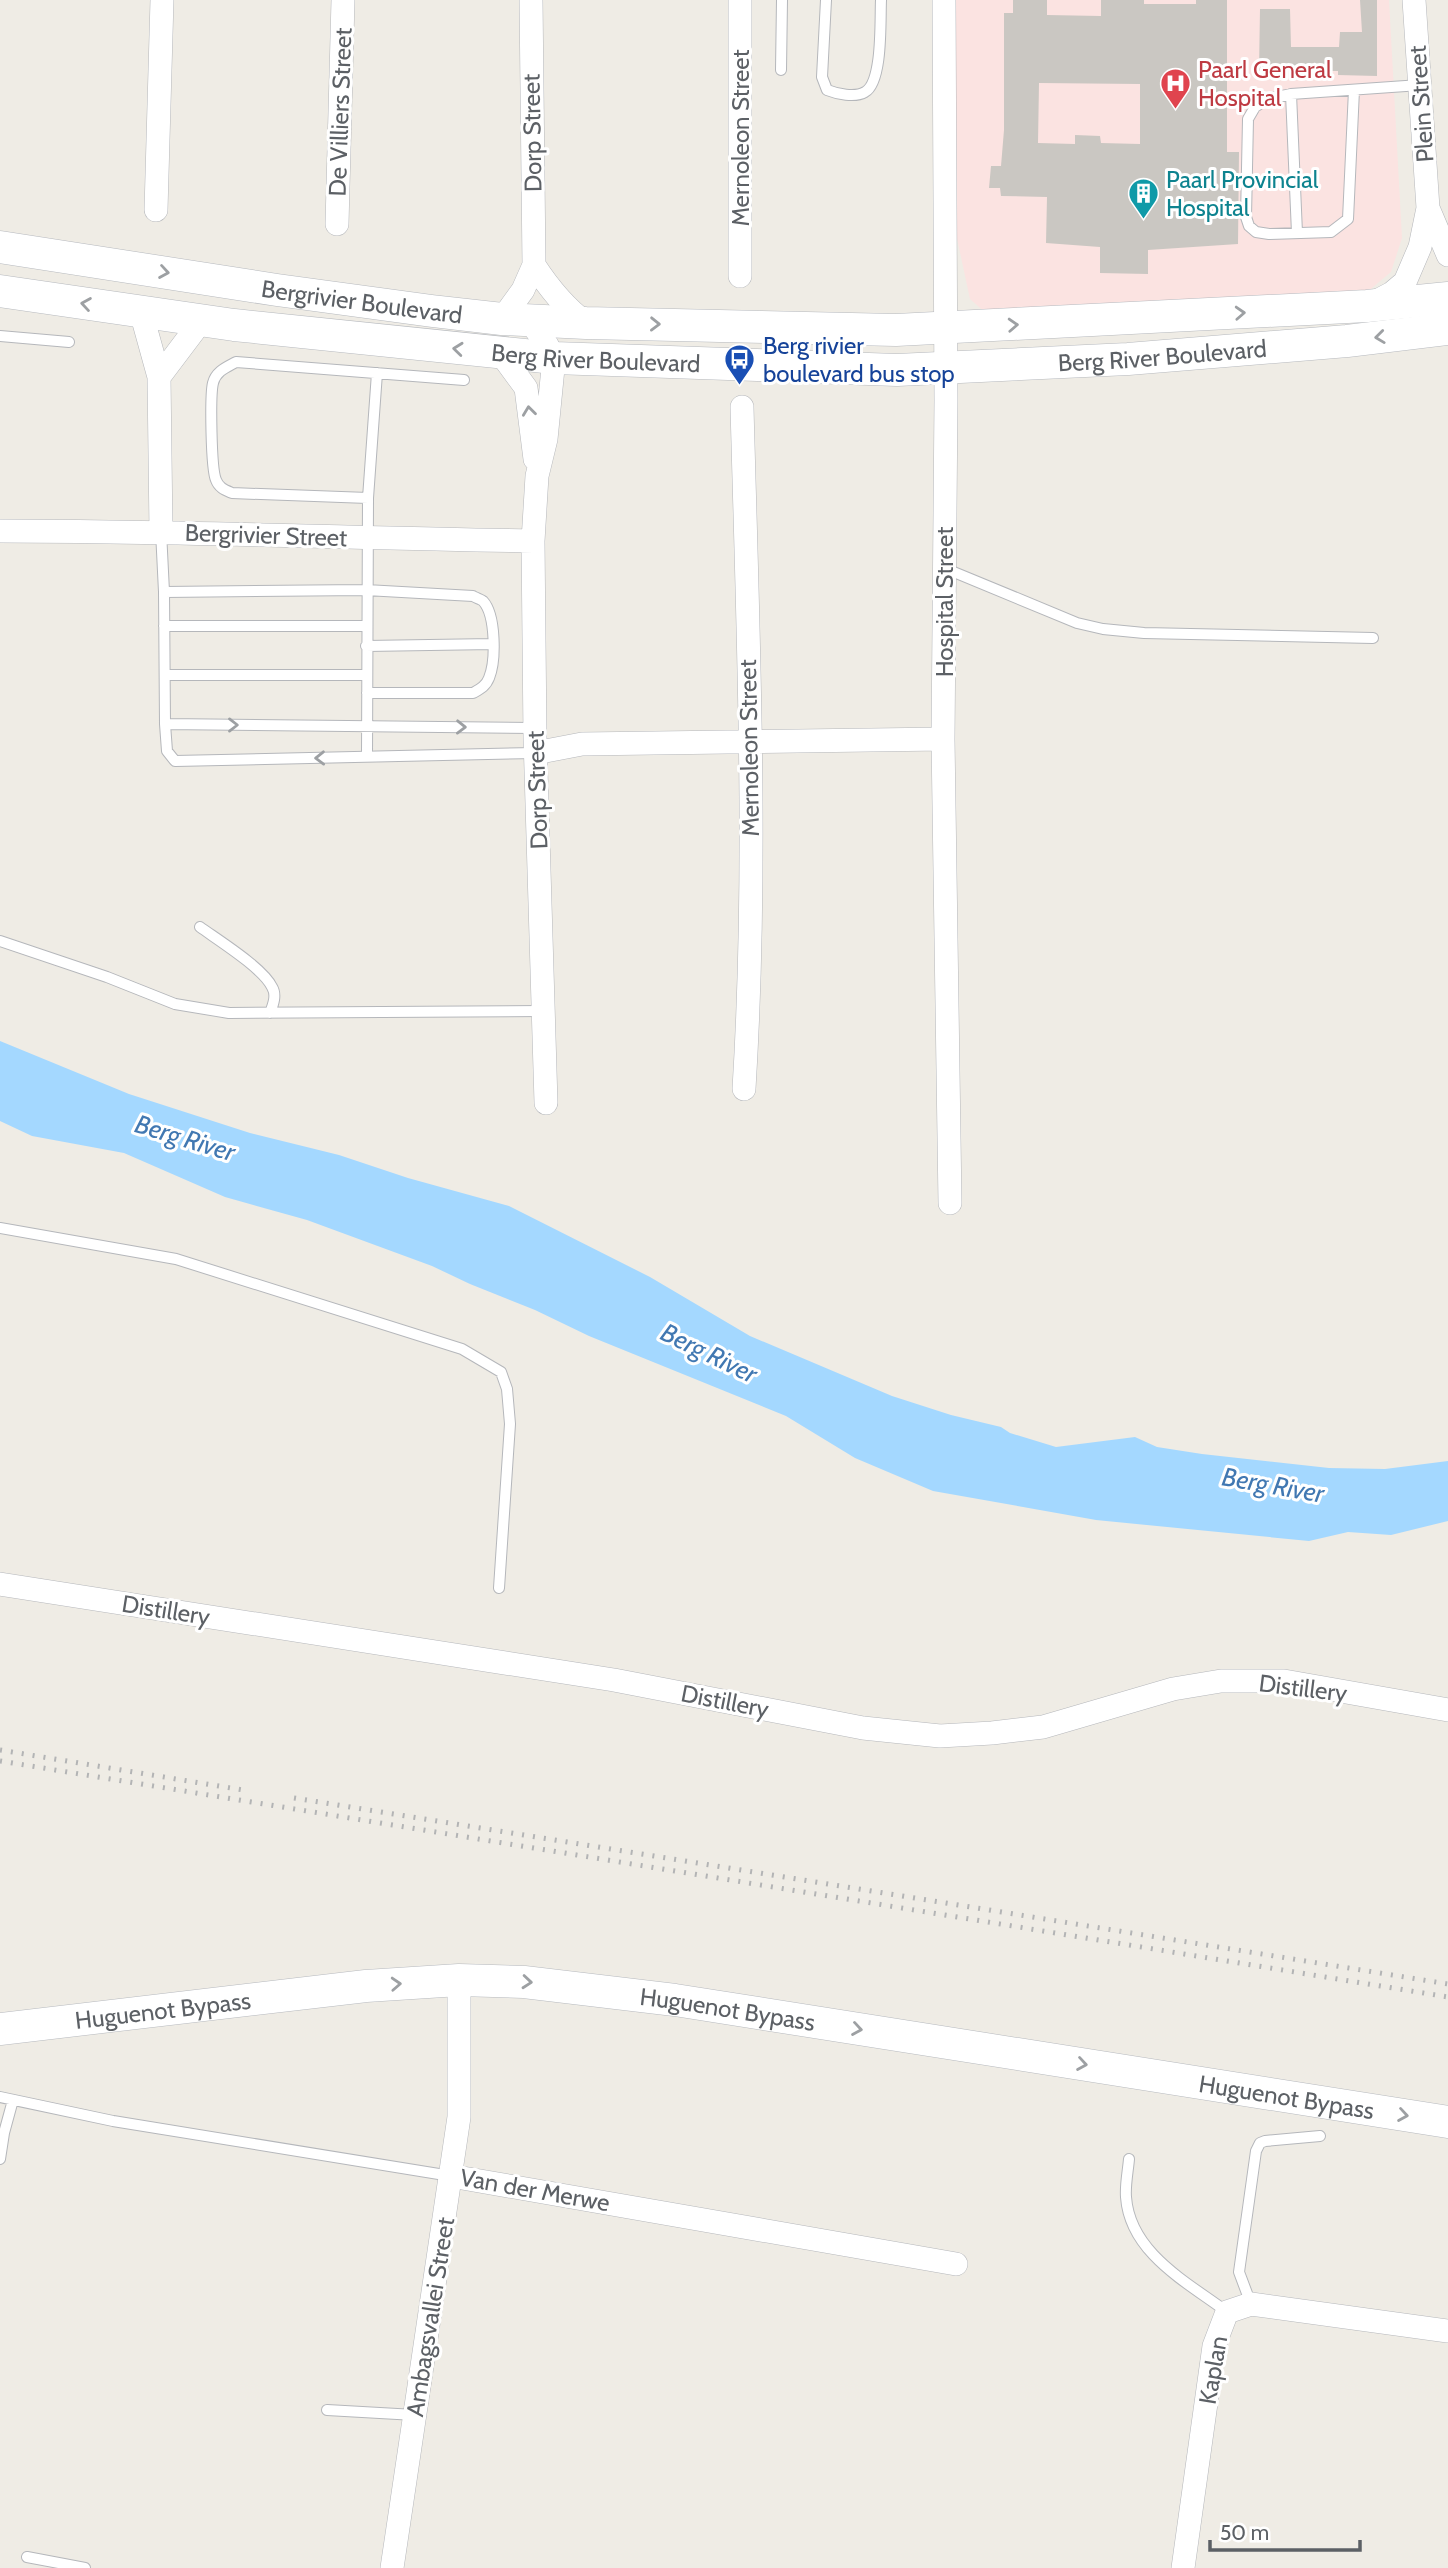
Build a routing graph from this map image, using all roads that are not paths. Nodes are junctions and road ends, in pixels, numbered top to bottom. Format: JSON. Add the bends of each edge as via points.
{"nodes":[{"id":1,"x":162,"y":0,"type":"edge"},
{"id":2,"x":343,"y":0,"type":"edge"},
{"id":3,"x":531,"y":0,"type":"edge"},
{"id":4,"x":740,"y":0,"type":"edge"},
{"id":5,"x":782,"y":0,"type":"edge"},
{"id":6,"x":826,"y":0,"type":"edge"},
{"id":7,"x":881,"y":0,"type":"edge"},
{"id":8,"x":944,"y":0,"type":"edge"},
{"id":9,"x":1415,"y":0,"type":"edge"},
{"id":10,"x":781,"y":70,"type":"dead end"},
{"id":11,"x":1420,"y":85,"type":"junction"},
{"id":12,"x":1354,"y":90,"type":"junction"},
{"id":13,"x":1292,"y":94,"type":"junction"},
{"id":14,"x":1428,"y":208,"type":"junction"},
{"id":15,"x":156,"y":210,"type":"dead end"},
{"id":16,"x":337,"y":224,"type":"dead end"},
{"id":17,"x":1297,"y":233,"type":"junction"},
{"id":18,"x":0,"y":247,"type":"edge"},
{"id":19,"x":1448,"y":255,"type":"edge"},
{"id":20,"x":534,"y":265,"type":"junction"},
{"id":21,"x":740,"y":276,"type":"dead end"},
{"id":22,"x":0,"y":291,"type":"edge"},
{"id":23,"x":1448,"y":298,"type":"edge"},
{"id":24,"x":1367,"y":306,"type":"junction"},
{"id":25,"x":141,"y":312,"type":"junction"},
{"id":26,"x":515,"y":319,"type":"junction"},
{"id":27,"x":202,"y":320,"type":"junction"},
{"id":28,"x":586,"y":323,"type":"junction"},
{"id":29,"x":727,"y":325,"type":"joint"},
{"id":30,"x":945,"y":328,"type":"junction"},
{"id":31,"x":1448,"y":329,"type":"edge"},
{"id":32,"x":0,"y":336,"type":"edge"},
{"id":33,"x":69,"y":342,"type":"dead end"},
{"id":34,"x":501,"y":354,"type":"junction"},
{"id":35,"x":554,"y":358,"type":"junction"},
{"id":36,"x":945,"y":369,"type":"junction"},
{"id":37,"x":377,"y":373,"type":"junction"},
{"id":38,"x":159,"y":377,"type":"junction"},
{"id":39,"x":464,"y":380,"type":"dead end"},
{"id":40,"x":742,"y":407,"type":"dead end"},
{"id":41,"x":537,"y":476,"type":"junction"},
{"id":42,"x":368,"y":498,"type":"junction"},
{"id":43,"x":0,"y":531,"type":"edge"},
{"id":44,"x":161,"y":531,"type":"junction"},
{"id":45,"x":368,"y":538,"type":"junction"},
{"id":46,"x":533,"y":541,"type":"junction"},
{"id":47,"x":944,"y":568,"type":"junction"},
{"id":48,"x":366,"y":590,"type":"junction"},
{"id":49,"x":164,"y":592,"type":"junction"},
{"id":50,"x":164,"y":626,"type":"junction"},
{"id":51,"x":366,"y":626,"type":"junction"},
{"id":52,"x":1373,"y":638,"type":"dead end"},
{"id":53,"x":493,"y":645,"type":"junction"},
{"id":54,"x":366,"y":646,"type":"junction"},
{"id":55,"x":165,"y":675,"type":"junction"},
{"id":56,"x":367,"y":675,"type":"junction"},
{"id":57,"x":367,"y":693,"type":"junction"},
{"id":58,"x":165,"y":724,"type":"junction"},
{"id":59,"x":367,"y":726,"type":"junction"},
{"id":60,"x":535,"y":728,"type":"junction"},
{"id":61,"x":943,"y":739,"type":"junction"},
{"id":62,"x":750,"y":741,"type":"junction"},
{"id":63,"x":582,"y":744,"type":"junction"},
{"id":64,"x":535,"y":753,"type":"junction"},
{"id":65,"x":367,"y":757,"type":"junction"},
{"id":66,"x":200,"y":927,"type":"dead end"},
{"id":67,"x":0,"y":941,"type":"edge"},
{"id":68,"x":543,"y":1011,"type":"junction"},
{"id":69,"x":270,"y":1013,"type":"junction"},
{"id":70,"x":744,"y":1089,"type":"dead end"},
{"id":71,"x":546,"y":1103,"type":"dead end"},
{"id":72,"x":950,"y":1203,"type":"dead end"},
{"id":73,"x":0,"y":1228,"type":"edge"},
{"id":74,"x":0,"y":1584,"type":"edge"},
{"id":75,"x":499,"y":1588,"type":"dead end"},
{"id":76,"x":1448,"y":1710,"type":"edge"},
{"id":77,"x":459,"y":1980,"type":"junction"},
{"id":78,"x":0,"y":2029,"type":"edge"},
{"id":79,"x":0,"y":2098,"type":"edge"},
{"id":80,"x":13,"y":2100,"type":"junction"},
{"id":81,"x":1448,"y":2122,"type":"edge"},
{"id":82,"x":1320,"y":2136,"type":"dead end"},
{"id":83,"x":0,"y":2159,"type":"edge"},
{"id":84,"x":1129,"y":2159,"type":"dead end"},
{"id":85,"x":452,"y":2176,"type":"junction"},
{"id":86,"x":956,"y":2264,"type":"dead end"},
{"id":87,"x":1251,"y":2304,"type":"junction"},
{"id":88,"x":1227,"y":2312,"type":"junction"},
{"id":89,"x":1448,"y":2331,"type":"edge"},
{"id":90,"x":327,"y":2410,"type":"dead end"},
{"id":91,"x":415,"y":2415,"type":"junction"},
{"id":92,"x":26,"y":2557,"type":"dead end"},
{"id":93,"x":85,"y":2568,"type":"edge"},
{"id":94,"x":392,"y":2568,"type":"edge"},
{"id":95,"x":1183,"y":2568,"type":"edge"}],
"edges":[{"from":1,"to":15,"type":"street"},
{"from":2,"to":16,"type":"street","name":"De Villiers Street"},
{"from":3,"to":20,"type":"street","name":"Dorp Street"},
{"from":4,"to":21,"type":"street","name":"Mernoleon Street"},
{"from":5,"to":10,"type":"lane"},
{"from":6,"to":7,"type":"lane","via":[[822,77],[827,90],[837,94],[860,94],[872,86]]},
{"from":8,"to":30,"type":"street","name":"Hospital Street"},
{"from":9,"to":11,"type":"street","name":"Plein Street"},
{"from":11,"to":12,"type":"lane"},
{"from":11,"to":14,"type":"street","name":"Plein Street"},
{"from":12,"to":13,"type":"lane"},
{"from":12,"to":17,"type":"lane","via":[[1349,219],[1331,232]]},
{"from":13,"to":17,"type":"lane"},
{"from":13,"to":17,"type":"lane","via":[[1267,99],[1248,119],[1246,217],[1256,232]]},
{"from":14,"to":19,"type":"street","name":"Plein Street"},
{"from":14,"to":24,"type":"street","name":"Plein Street","via":[[1420,247],[1405,282]]},
{"from":18,"to":26,"type":"street","name":"Bergrivier Boulevard","one_way":true,"via":[[289,292]]},
{"from":20,"to":26,"type":"street","name":"Dorp Street"},
{"from":20,"to":28,"type":"street","via":[[560,301]]},
{"from":25,"to":22,"type":"street","name":"Berg River Boulevard","one_way":true},
{"from":23,"to":24,"type":"street","name":"Berg River Boulevard"},
{"from":30,"to":24,"type":"street","name":"Berg River Boulevard","one_way":true},
{"from":25,"to":27,"type":"street","name":"Berg River Boulevard"},
{"from":25,"to":38,"type":"street"},
{"from":26,"to":28,"type":"street","name":"Bergrivier Boulevard"},
{"from":26,"to":35,"type":"street","via":[[548,345]]},
{"from":34,"to":27,"type":"street","name":"Berg River Boulevard","one_way":true},
{"from":27,"to":38,"type":"street"},
{"from":28,"to":29,"type":"street","name":"Bergrivier Boulevard","one_way":true},
{"from":29,"to":30,"type":"street","name":"Berg River Boulevard"},
{"from":30,"to":36,"type":"street","name":"Hospital Street"},
{"from":31,"to":36,"type":"street","name":"Berg River Boulevard","one_way":true,"via":[[1128,359]]},
{"from":32,"to":33,"type":"lane"},
{"from":34,"to":35,"type":"street","name":"Berg River Boulevard"},
{"from":41,"to":34,"type":"street","name":"Dorp Street","one_way":true,"via":[[526,388]]},
{"from":35,"to":36,"type":"street","name":"Berg River Boulevard"},
{"from":35,"to":41,"type":"street","name":"Dorp Street","via":[[548,429]]},
{"from":36,"to":47,"type":"street","name":"Hospital Street"},
{"from":37,"to":39,"type":"lane"},
{"from":37,"to":42,"type":"lane"},
{"from":37,"to":42,"type":"lane","via":[[236,362],[221,369],[213,381],[212,461],[220,488],[232,493]]},
{"from":38,"to":44,"type":"street"},
{"from":40,"to":62,"type":"street","name":"Mernoleon Street"},
{"from":41,"to":46,"type":"street","name":"Dorp Street"},
{"from":42,"to":45,"type":"lane"},
{"from":43,"to":44,"type":"street","name":"Bergrivier Street"},
{"from":44,"to":45,"type":"street","name":"Bergrivier Street"},
{"from":44,"to":49,"type":"lane"},
{"from":45,"to":46,"type":"street","name":"Bergrivier Street"},
{"from":45,"to":48,"type":"lane"},
{"from":46,"to":60,"type":"street","name":"Dorp Street"},
{"from":47,"to":52,"type":"lane","via":[[1077,623],[1103,629],[1144,634]]},
{"from":47,"to":61,"type":"street","name":"Hospital Street"},
{"from":48,"to":49,"type":"lane"},
{"from":48,"to":51,"type":"lane"},
{"from":48,"to":53,"type":"lane","via":[[473,596],[489,611]]},
{"from":49,"to":50,"type":"lane"},
{"from":50,"to":51,"type":"lane"},
{"from":50,"to":55,"type":"lane"},
{"from":51,"to":54,"type":"lane"},
{"from":53,"to":54,"type":"lane"},
{"from":53,"to":57,"type":"lane","via":[[489,678],[473,693]]},
{"from":54,"to":56,"type":"lane"},
{"from":55,"to":56,"type":"lane"},
{"from":55,"to":58,"type":"lane"},
{"from":56,"to":57,"type":"lane"},
{"from":57,"to":59,"type":"lane"},
{"from":58,"to":59,"type":"lane","one_way":true},
{"from":65,"to":58,"type":"lane","one_way":true,"via":[[175,761],[167,751]]},
{"from":59,"to":60,"type":"lane","one_way":true},
{"from":59,"to":65,"type":"lane"},
{"from":60,"to":63,"type":"street"},
{"from":60,"to":64,"type":"street","name":"Dorp Street"},
{"from":61,"to":62,"type":"street"},
{"from":61,"to":72,"type":"street","name":"Hospital Street"},
{"from":62,"to":63,"type":"street"},
{"from":62,"to":70,"type":"street","name":"Mernoleon Street"},
{"from":63,"to":64,"type":"street"},
{"from":64,"to":65,"type":"lane"},
{"from":64,"to":68,"type":"street","name":"Dorp Street"},
{"from":66,"to":69,"type":"lane","via":[[258,970],[273,987],[275,1001]]},
{"from":67,"to":69,"type":"lane","via":[[175,1004],[229,1013]]},
{"from":68,"to":69,"type":"lane"},
{"from":68,"to":71,"type":"street","name":"Dorp Street"},
{"from":73,"to":75,"type":"lane","via":[[176,1259],[462,1349],[501,1372],[510,1424]]},
{"from":74,"to":76,"type":"street","name":"Distillery","via":[[614,1680],[863,1728],[940,1736],[1043,1727],[1173,1689],[1221,1681],[1284,1681]]},
{"from":78,"to":77,"type":"street","name":"Huguenot Bypass","one_way":true,"via":[[366,1986]]},
{"from":77,"to":81,"type":"street","name":"Huguenot Bypass","one_way":true,"via":[[524,1982],[675,2000]]},
{"from":77,"to":85,"type":"street","name":"Ambagsvallei Street","via":[[459,2117]]},
{"from":79,"to":80,"type":"lane","name":"Van der Merwe"},
{"from":80,"to":83,"type":"lane"},
{"from":80,"to":85,"type":"lane","name":"Van der Merwe","via":[[113,2121]]},
{"from":82,"to":87,"type":"lane","via":[[1265,2141],[1256,2151],[1239,2272]]},
{"from":84,"to":88,"type":"lane","via":[[1126,2198],[1134,2228],[1151,2254]]},
{"from":85,"to":86,"type":"street","name":"Van der Merwe"},
{"from":85,"to":91,"type":"street","name":"Ambagsvallei Street"},
{"from":87,"to":88,"type":"street","name":"Kaplan"},
{"from":87,"to":89,"type":"street","name":"Kaplan"},
{"from":88,"to":95,"type":"street","name":"Kaplan","via":[[1214,2346]]},
{"from":90,"to":91,"type":"lane"},
{"from":91,"to":94,"type":"street","name":"Ambagsvallei Street"},
{"from":92,"to":93,"type":"lane"}]}
